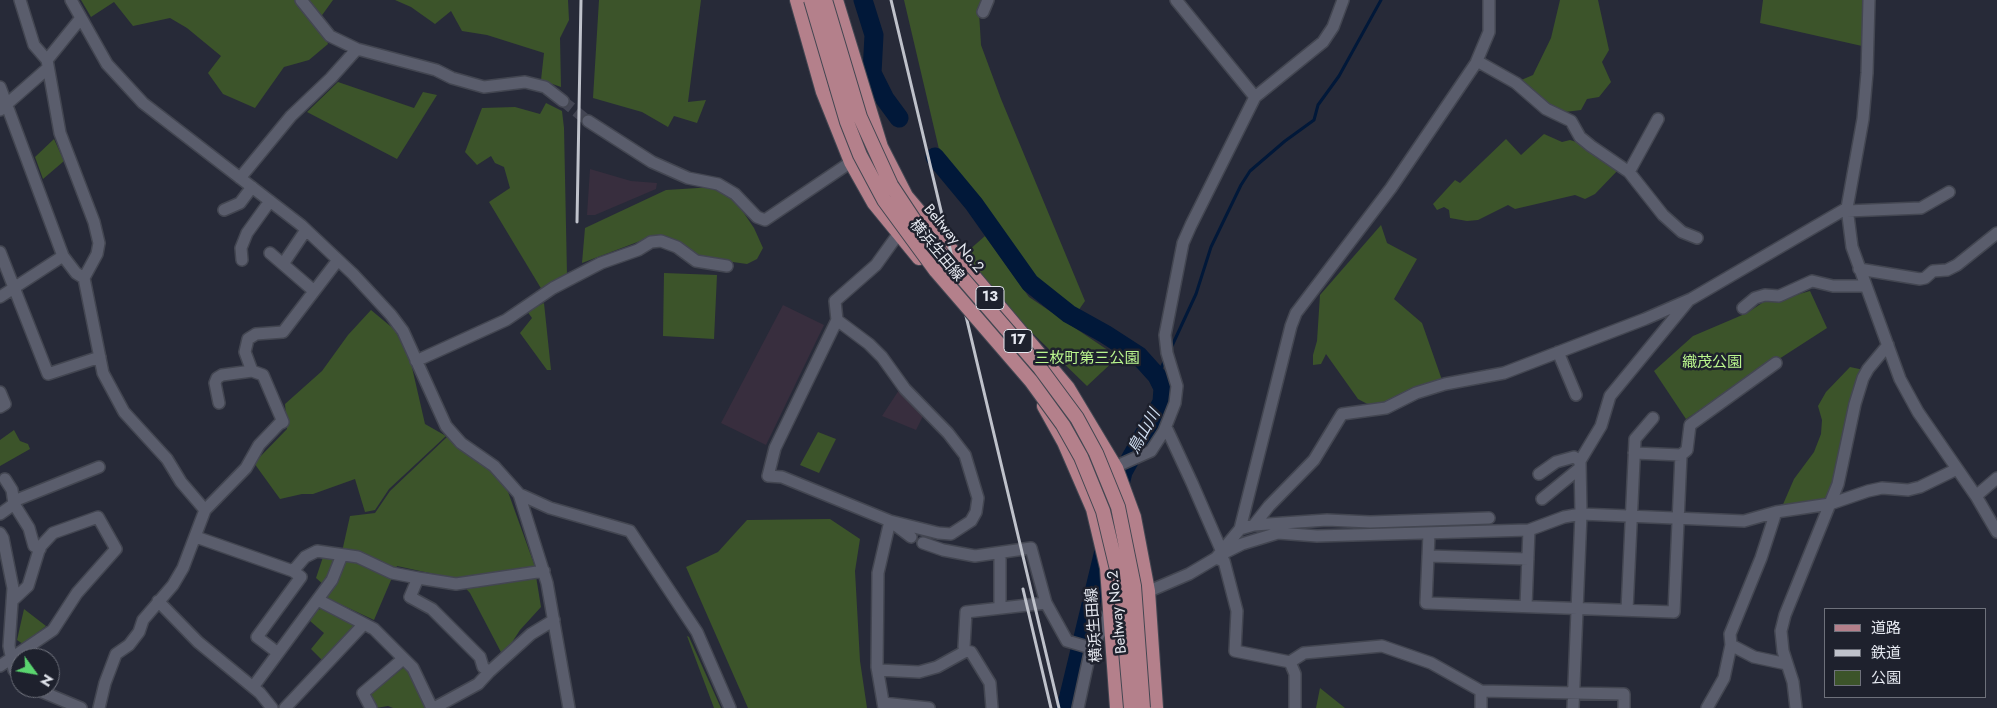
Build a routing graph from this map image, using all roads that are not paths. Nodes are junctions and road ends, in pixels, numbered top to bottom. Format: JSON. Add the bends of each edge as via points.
{"nodes":[{"id":1,"x":20,"y":0,"type":"edge"},
{"id":2,"x":71,"y":0,"type":"edge"},
{"id":3,"x":301,"y":0,"type":"edge"},
{"id":4,"x":797,"y":0,"type":"edge"},
{"id":5,"x":811,"y":0,"type":"edge"},
{"id":6,"x":825,"y":0,"type":"edge"},
{"id":7,"x":836,"y":0,"type":"edge"},
{"id":8,"x":988,"y":0,"type":"edge"},
{"id":9,"x":1176,"y":0,"type":"edge"},
{"id":10,"x":1344,"y":0,"type":"edge"},
{"id":11,"x":1489,"y":0,"type":"edge"},
{"id":12,"x":1868,"y":0,"type":"edge"},
{"id":13,"x":983,"y":12,"type":"dead end"},
{"id":14,"x":81,"y":18,"type":"junction"},
{"id":15,"x":357,"y":49,"type":"junction"},
{"id":16,"x":1478,"y":61,"type":"junction"},
{"id":17,"x":48,"y":64,"type":"junction"},
{"id":18,"x":0,"y":87,"type":"edge"},
{"id":19,"x":1255,"y":97,"type":"junction"},
{"id":20,"x":563,"y":101,"type":"tunnel mouth"},
{"id":21,"x":3,"y":108,"type":"edge"},
{"id":22,"x":1658,"y":119,"type":"dead end"},
{"id":23,"x":588,"y":121,"type":"tunnel mouth"},
{"id":24,"x":851,"y":162,"type":"junction"},
{"id":25,"x":1629,"y":172,"type":"junction"},
{"id":26,"x":240,"y":178,"type":"junction"},
{"id":27,"x":252,"y":187,"type":"junction"},
{"id":28,"x":1949,"y":192,"type":"dead end"},
{"id":29,"x":270,"y":201,"type":"junction"},
{"id":30,"x":1847,"y":209,"type":"junction"},
{"id":31,"x":224,"y":210,"type":"dead end"},
{"id":32,"x":306,"y":230,"type":"junction"},
{"id":33,"x":899,"y":233,"type":"junction"},
{"id":34,"x":1997,"y":234,"type":"edge"},
{"id":35,"x":1696,"y":238,"type":"dead end"},
{"id":36,"x":0,"y":252,"type":"edge"},
{"id":37,"x":270,"y":253,"type":"dead end"},
{"id":38,"x":63,"y":256,"type":"junction"},
{"id":39,"x":242,"y":260,"type":"dead end"},
{"id":40,"x":338,"y":260,"type":"junction"},
{"id":41,"x":282,"y":264,"type":"junction"},
{"id":42,"x":727,"y":266,"type":"dead end"},
{"id":43,"x":1859,"y":269,"type":"junction"},
{"id":44,"x":84,"y":278,"type":"junction"},
{"id":45,"x":1866,"y":286,"type":"junction"},
{"id":46,"x":14,"y":288,"type":"junction"},
{"id":47,"x":314,"y":291,"type":"junction"},
{"id":48,"x":0,"y":297,"type":"edge"},
{"id":49,"x":1690,"y":299,"type":"junction"},
{"id":50,"x":1743,"y":308,"type":"dead end"},
{"id":51,"x":837,"y":320,"type":"junction"},
{"id":52,"x":1888,"y":345,"type":"junction"},
{"id":53,"x":1558,"y":352,"type":"junction"},
{"id":54,"x":100,"y":357,"type":"junction"},
{"id":55,"x":416,"y":361,"type":"junction"},
{"id":56,"x":1776,"y":364,"type":"dead end"},
{"id":57,"x":252,"y":371,"type":"junction"},
{"id":58,"x":0,"y":392,"type":"edge"},
{"id":59,"x":1576,"y":395,"type":"dead end"},
{"id":60,"x":219,"y":403,"type":"dead end"},
{"id":61,"x":0,"y":407,"type":"edge"},
{"id":62,"x":1653,"y":418,"type":"dead end"},
{"id":63,"x":1166,"y":427,"type":"junction"},
{"id":64,"x":1634,"y":453,"type":"junction"},
{"id":65,"x":1681,"y":454,"type":"junction"},
{"id":66,"x":1580,"y":464,"type":"junction"},
{"id":67,"x":99,"y":467,"type":"dead end"},
{"id":68,"x":1116,"y":468,"type":"junction"},
{"id":69,"x":1957,"y":469,"type":"junction"},
{"id":70,"x":1539,"y":474,"type":"dead end"},
{"id":71,"x":1997,"y":478,"type":"edge"},
{"id":72,"x":5,"y":479,"type":"dead end"},
{"id":73,"x":1081,"y":481,"type":"junction"},
{"id":74,"x":519,"y":494,"type":"junction"},
{"id":75,"x":1976,"y":496,"type":"junction"},
{"id":76,"x":1542,"y":500,"type":"dead end"},
{"id":77,"x":14,"y":503,"type":"junction"},
{"id":78,"x":1830,"y":504,"type":"junction"},
{"id":79,"x":205,"y":510,"type":"junction"},
{"id":80,"x":1776,"y":512,"type":"junction"},
{"id":81,"x":0,"y":514,"type":"edge"},
{"id":82,"x":1581,"y":514,"type":"junction"},
{"id":83,"x":1992,"y":514,"type":"edge"},
{"id":84,"x":1632,"y":516,"type":"junction"},
{"id":85,"x":1489,"y":518,"type":"dead end"},
{"id":86,"x":1678,"y":518,"type":"junction"},
{"id":87,"x":890,"y":521,"type":"junction"},
{"id":88,"x":1254,"y":525,"type":"junction"},
{"id":89,"x":1240,"y":529,"type":"junction"},
{"id":90,"x":1529,"y":530,"type":"junction"},
{"id":91,"x":1997,"y":532,"type":"edge"},
{"id":92,"x":0,"y":533,"type":"edge"},
{"id":93,"x":1429,"y":534,"type":"junction"},
{"id":94,"x":196,"y":537,"type":"junction"},
{"id":95,"x":911,"y":538,"type":"dead end"},
{"id":96,"x":923,"y":543,"type":"dead end"},
{"id":97,"x":40,"y":549,"type":"junction"},
{"id":98,"x":1000,"y":554,"type":"junction"},
{"id":99,"x":342,"y":555,"type":"junction"},
{"id":100,"x":1219,"y":555,"type":"junction"},
{"id":101,"x":1428,"y":556,"type":"junction"},
{"id":102,"x":1528,"y":560,"type":"junction"},
{"id":103,"x":292,"y":571,"type":"junction"},
{"id":104,"x":544,"y":571,"type":"junction"},
{"id":105,"x":418,"y":578,"type":"junction"},
{"id":106,"x":1148,"y":591,"type":"junction"},
{"id":107,"x":318,"y":600,"type":"junction"},
{"id":108,"x":12,"y":601,"type":"junction"},
{"id":109,"x":158,"y":601,"type":"junction"},
{"id":110,"x":1046,"y":603,"type":"junction"},
{"id":111,"x":1526,"y":606,"type":"junction"},
{"id":112,"x":1000,"y":607,"type":"junction"},
{"id":113,"x":1110,"y":607,"type":"junction"},
{"id":114,"x":1577,"y":608,"type":"junction"},
{"id":115,"x":1628,"y":610,"type":"junction"},
{"id":116,"x":554,"y":620,"type":"junction"},
{"id":117,"x":364,"y":624,"type":"junction"},
{"id":118,"x":1731,"y":645,"type":"junction"},
{"id":119,"x":10,"y":648,"type":"edge"},
{"id":120,"x":24,"y":648,"type":"edge"},
{"id":121,"x":1092,"y":648,"type":"junction"},
{"id":122,"x":966,"y":651,"type":"junction"},
{"id":123,"x":278,"y":653,"type":"junction"},
{"id":124,"x":10,"y":657,"type":"edge"},
{"id":125,"x":403,"y":659,"type":"junction"},
{"id":126,"x":1290,"y":662,"type":"junction"},
{"id":127,"x":1787,"y":664,"type":"junction"},
{"id":128,"x":0,"y":666,"type":"edge"},
{"id":129,"x":878,"y":670,"type":"junction"},
{"id":130,"x":489,"y":672,"type":"junction"},
{"id":131,"x":253,"y":687,"type":"junction"},
{"id":132,"x":1482,"y":691,"type":"junction"},
{"id":133,"x":1573,"y":692,"type":"junction"},
{"id":134,"x":58,"y":698,"type":"edge"},
{"id":135,"x":883,"y":706,"type":"edge"},
{"id":136,"x":82,"y":708,"type":"edge"},
{"id":137,"x":99,"y":708,"type":"edge"},
{"id":138,"x":272,"y":708,"type":"edge"},
{"id":139,"x":285,"y":708,"type":"edge"},
{"id":140,"x":371,"y":708,"type":"edge"},
{"id":141,"x":433,"y":708,"type":"edge"},
{"id":142,"x":569,"y":708,"type":"edge"},
{"id":143,"x":730,"y":708,"type":"edge"},
{"id":144,"x":928,"y":708,"type":"edge"},
{"id":145,"x":992,"y":708,"type":"edge"},
{"id":146,"x":1078,"y":708,"type":"edge"},
{"id":147,"x":1117,"y":708,"type":"edge"},
{"id":148,"x":1131,"y":708,"type":"edge"},
{"id":149,"x":1144,"y":708,"type":"edge"},
{"id":150,"x":1156,"y":708,"type":"edge"},
{"id":151,"x":1294,"y":708,"type":"edge"},
{"id":152,"x":1481,"y":708,"type":"edge"},
{"id":153,"x":1573,"y":708,"type":"edge"},
{"id":154,"x":1624,"y":708,"type":"edge"},
{"id":155,"x":1707,"y":708,"type":"edge"},
{"id":156,"x":1796,"y":708,"type":"edge"}],
"edges":[{"from":1,"to":17,"type":"street","via":[[34,45]]},
{"from":2,"to":14,"type":"street"},
{"from":3,"to":15,"type":"street","via":[[330,36]]},
{"from":4,"to":24,"type":"main road","name":"横浜生田線","number":"13","via":[[824,92]]},
{"from":5,"to":148,"type":"main road","name":"Beltway No.2","number":"17","bridge":true,"via":[[847,122],[884,200],[936,271],[1031,381],[1063,425],[1081,457],[1103,511],[1120,582]]},
{"from":6,"to":149,"type":"main road","name":"Beltway No.2","number":"17","bridge":true,"via":[[860,117],[891,185],[920,229],[1040,368],[1077,418],[1096,453],[1118,507],[1134,586]]},
{"from":7,"to":68,"type":"main road","name":"横浜生田線","number":"13","via":[[881,147],[906,196],[1068,388]]},
{"from":8,"to":13,"type":"street"},
{"from":9,"to":19,"type":"street"},
{"from":10,"to":19,"type":"street","via":[[1323,42]]},
{"from":11,"to":16,"type":"street","via":[[1489,32]]},
{"from":12,"to":30,"type":"street","via":[[1863,119]]},
{"from":14,"to":17,"type":"street"},
{"from":14,"to":26,"type":"street","via":[[107,64],[143,103]]},
{"from":15,"to":20,"type":"street","via":[[436,70],[484,88],[525,82],[545,87]]},
{"from":15,"to":26,"type":"street","via":[[291,116]]},
{"from":16,"to":25,"type":"street","via":[[1516,83],[1546,109],[1571,121],[1580,137]]},
{"from":16,"to":89,"type":"street","via":[[1392,188],[1296,312]]},
{"from":17,"to":21,"type":"street"},
{"from":17,"to":44,"type":"street","via":[[60,134],[99,242],[97,254]]},
{"from":18,"to":21,"type":"street"},
{"from":19,"to":63,"type":"street","via":[[1184,244],[1164,335],[1177,386],[1175,404]]},
{"from":21,"to":38,"type":"street"},
{"from":22,"to":25,"type":"street"},
{"from":23,"to":24,"type":"street","via":[[652,162],[688,178],[718,184],[736,194],[757,217],[765,220]]},
{"from":24,"to":33,"type":"main road","name":"横浜生田線","number":"13","via":[[874,202]]},
{"from":25,"to":35,"type":"street","via":[[1663,215],[1682,232]]},
{"from":26,"to":27,"type":"street"},
{"from":27,"to":29,"type":"street"},
{"from":27,"to":31,"type":"street","via":[[240,203]]},
{"from":28,"to":30,"type":"street","via":[[1920,208]]},
{"from":29,"to":32,"type":"street"},
{"from":29,"to":39,"type":"street","via":[[247,233],[241,248]]},
{"from":30,"to":43,"type":"street","via":[[1852,247]]},
{"from":30,"to":49,"type":"street"},
{"from":32,"to":40,"type":"street"},
{"from":32,"to":41,"type":"street"},
{"from":33,"to":51,"type":"street","via":[[876,265],[835,300]]},
{"from":33,"to":73,"type":"main road","name":"横浜生田線","number":"13","via":[[1034,389],[1064,442]]},
{"from":34,"to":43,"type":"street","via":[[1957,265],[1933,271],[1925,278]]},
{"from":36,"to":46,"type":"street"},
{"from":37,"to":41,"type":"street"},
{"from":38,"to":44,"type":"street"},
{"from":38,"to":46,"type":"street"},
{"from":40,"to":47,"type":"street"},
{"from":40,"to":55,"type":"street","via":[[403,331]]},
{"from":41,"to":47,"type":"street"},
{"from":42,"to":55,"type":"street","via":[[696,261],[677,247],[661,241],[651,242],[553,288],[506,320]]},
{"from":43,"to":45,"type":"street"},
{"from":44,"to":54,"type":"street"},
{"from":45,"to":50,"type":"street","via":[[1833,286],[1812,281],[1779,296],[1755,298]]},
{"from":45,"to":52,"type":"street"},
{"from":46,"to":48,"type":"street"},
{"from":46,"to":54,"type":"street","via":[[48,374]]},
{"from":47,"to":57,"type":"street","via":[[283,332],[256,334],[248,340],[245,352]]},
{"from":49,"to":53,"type":"street"},
{"from":49,"to":66,"type":"street","via":[[1610,396],[1601,426]]},
{"from":51,"to":87,"type":"street","via":[[775,448],[768,476],[782,477]]},
{"from":51,"to":87,"type":"street","via":[[882,357],[905,389],[948,433],[965,455],[978,498],[971,521],[951,534],[938,534]]},
{"from":52,"to":69,"type":"street","via":[[1900,379],[1918,412]]},
{"from":52,"to":78,"type":"street","via":[[1863,378],[1845,460]]},
{"from":53,"to":59,"type":"street"},
{"from":53,"to":88,"type":"street","via":[[1504,373],[1416,393],[1386,408],[1342,414],[1314,460]]},
{"from":54,"to":79,"type":"street","via":[[107,384],[124,412],[167,459],[181,482]]},
{"from":55,"to":74,"type":"street","via":[[446,426],[461,443],[494,466]]},
{"from":56,"to":65,"type":"street","via":[[1690,425],[1687,450]]},
{"from":57,"to":60,"type":"street","via":[[216,378]]},
{"from":57,"to":79,"type":"street","via":[[263,375],[284,422],[259,444],[246,468]]},
{"from":58,"to":61,"type":"street","via":[[5,404]]},
{"from":62,"to":64,"type":"street","via":[[1635,439]]},
{"from":63,"to":68,"type":"street","via":[[1151,451]]},
{"from":63,"to":100,"type":"street","via":[[1192,483]]},
{"from":64,"to":65,"type":"street"},
{"from":64,"to":84,"type":"street"},
{"from":65,"to":86,"type":"street"},
{"from":66,"to":70,"type":"street","via":[[1574,457],[1556,462]]},
{"from":66,"to":76,"type":"street"},
{"from":66,"to":82,"type":"street"},
{"from":67,"to":77,"type":"street"},
{"from":68,"to":73,"type":"street"},
{"from":68,"to":106,"type":"main road","name":"横浜生田線","number":"13","via":[[1134,518]]},
{"from":69,"to":75,"type":"street"},
{"from":69,"to":78,"type":"street","via":[[1908,490],[1882,488]]},
{"from":71,"to":75,"type":"street"},
{"from":72,"to":77,"type":"street","via":[[12,490]]},
{"from":73,"to":113,"type":"main road","name":"横浜生田線","number":"13","via":[[1093,509],[1107,568]]},
{"from":74,"to":104,"type":"street"},
{"from":74,"to":143,"type":"street","via":[[558,511],[630,531],[698,632]]},
{"from":75,"to":83,"type":"street"},
{"from":77,"to":81,"type":"street"},
{"from":77,"to":97,"type":"street","via":[[29,528],[34,546]]},
{"from":78,"to":80,"type":"street"},
{"from":78,"to":127,"type":"street","via":[[1785,615],[1781,631]]},
{"from":79,"to":94,"type":"street"},
{"from":80,"to":86,"type":"street","via":[[1744,521]]},
{"from":80,"to":118,"type":"street","via":[[1730,634]]},
{"from":82,"to":84,"type":"street"},
{"from":82,"to":90,"type":"street"},
{"from":82,"to":114,"type":"street"},
{"from":83,"to":91,"type":"street"},
{"from":84,"to":86,"type":"street"},
{"from":84,"to":115,"type":"street"},
{"from":85,"to":88,"type":"street","via":[[1370,522],[1327,520]]},
{"from":86,"to":115,"type":"street","via":[[1674,612]]},
{"from":87,"to":95,"type":"street"},
{"from":87,"to":129,"type":"street","via":[[878,573]]},
{"from":88,"to":89,"type":"street"},
{"from":89,"to":100,"type":"street"},
{"from":90,"to":93,"type":"street"},
{"from":90,"to":102,"type":"street"},
{"from":92,"to":108,"type":"street","via":[[13,588]]},
{"from":93,"to":100,"type":"street","via":[[1317,536],[1278,533]]},
{"from":93,"to":101,"type":"street"},
{"from":94,"to":103,"type":"street"},
{"from":94,"to":109,"type":"street","via":[[173,585]]},
{"from":96,"to":98,"type":"street","via":[[975,556]]},
{"from":97,"to":108,"type":"street","via":[[28,586]]},
{"from":97,"to":120,"type":"street","via":[[53,533],[98,517],[116,549],[77,593],[54,630]]},
{"from":98,"to":110,"type":"street","via":[[1031,548]]},
{"from":98,"to":112,"type":"street"},
{"from":99,"to":103,"type":"street","via":[[317,551],[305,557]]},
{"from":99,"to":105,"type":"street","via":[[358,557],[392,573]]},
{"from":99,"to":107,"type":"street","via":[[332,580]]},
{"from":100,"to":106,"type":"street","via":[[1189,574]]},
{"from":100,"to":126,"type":"street","via":[[1224,561],[1237,611],[1235,651]]},
{"from":101,"to":102,"type":"street"},
{"from":101,"to":111,"type":"street","via":[[1426,602]]},
{"from":102,"to":111,"type":"street"},
{"from":103,"to":123,"type":"street","via":[[301,577],[257,637]]},
{"from":104,"to":105,"type":"street","via":[[456,584]]},
{"from":104,"to":116,"type":"street"},
{"from":105,"to":130,"type":"street","via":[[410,597],[432,609],[480,657],[483,667]]},
{"from":106,"to":113,"type":"street"},
{"from":106,"to":150,"type":"main road","name":"横浜生田線","number":"13"},
{"from":107,"to":117,"type":"street"},
{"from":107,"to":123,"type":"street"},
{"from":108,"to":119,"type":"street"},
{"from":109,"to":131,"type":"street","via":[[198,642]]},
{"from":109,"to":137,"type":"street","via":[[129,645],[116,654]]},
{"from":110,"to":112,"type":"street"},
{"from":110,"to":121,"type":"street","via":[[1068,641]]},
{"from":111,"to":114,"type":"street"},
{"from":112,"to":122,"type":"street","via":[[966,612]]},
{"from":113,"to":121,"type":"street","via":[[1105,625]]},
{"from":113,"to":147,"type":"main road","name":"横浜生田線","number":"13"},
{"from":114,"to":115,"type":"street"},
{"from":114,"to":133,"type":"street"},
{"from":116,"to":130,"type":"street","via":[[531,634]]},
{"from":116,"to":142,"type":"street"},
{"from":117,"to":125,"type":"street","via":[[374,629]]},
{"from":117,"to":139,"type":"street"},
{"from":118,"to":127,"type":"street","via":[[1761,659]]},
{"from":118,"to":155,"type":"street","via":[[1724,678]]},
{"from":121,"to":146,"type":"street"},
{"from":122,"to":129,"type":"street","via":[[937,667],[919,672]]},
{"from":122,"to":145,"type":"street","via":[[971,652],[990,682]]},
{"from":123,"to":131,"type":"street"},
{"from":124,"to":128,"type":"street"},
{"from":125,"to":140,"type":"street","via":[[363,693]]},
{"from":125,"to":141,"type":"street","via":[[413,668]]},
{"from":126,"to":132,"type":"street","via":[[1304,653],[1382,646],[1431,663]]},
{"from":126,"to":151,"type":"street","via":[[1295,674]]},
{"from":127,"to":156,"type":"street"},
{"from":129,"to":135,"type":"street"},
{"from":130,"to":141,"type":"street","via":[[478,684]]},
{"from":131,"to":138,"type":"street"},
{"from":132,"to":133,"type":"street"},
{"from":132,"to":152,"type":"street"},
{"from":133,"to":153,"type":"street"},
{"from":133,"to":154,"type":"street","via":[[1624,694]]},
{"from":134,"to":136,"type":"street"},
{"from":135,"to":144,"type":"street"}]}
